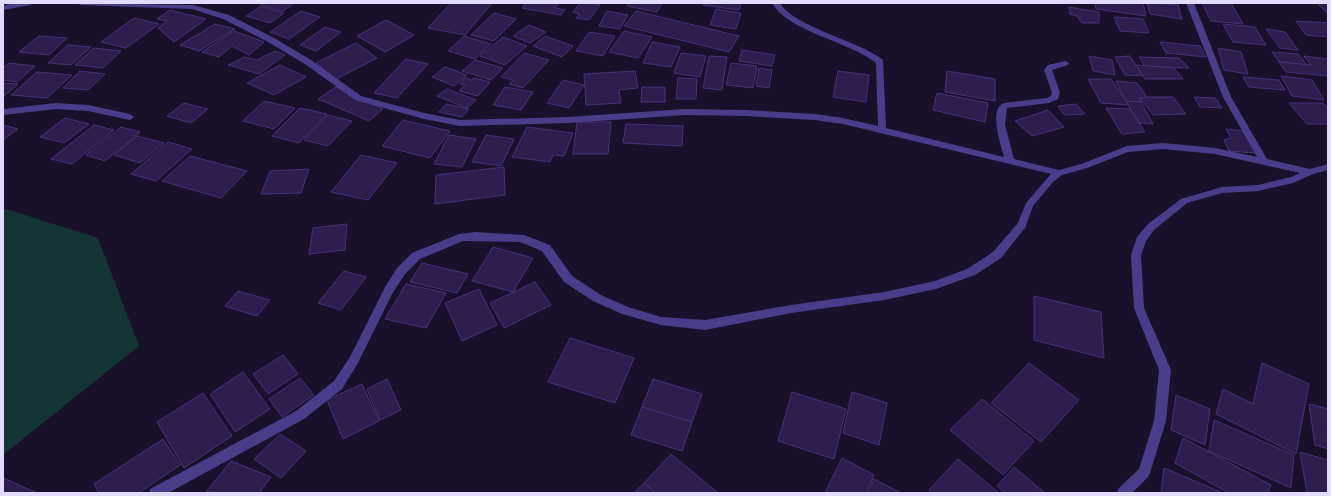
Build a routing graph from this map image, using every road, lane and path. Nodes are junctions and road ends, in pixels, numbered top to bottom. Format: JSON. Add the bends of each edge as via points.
{"nodes":[{"id":1,"x":30,"y":3,"type":"edge"},
{"id":2,"x":81,"y":3,"type":"edge"},
{"id":3,"x":776,"y":3,"type":"edge"},
{"id":4,"x":1190,"y":3,"type":"edge"},
{"id":5,"x":193,"y":5,"type":"edge"},
{"id":6,"x":3,"y":8,"type":"edge"},
{"id":7,"x":1065,"y":64,"type":"dead end"},
{"id":8,"x":3,"y":112,"type":"edge"},
{"id":9,"x":130,"y":118,"type":"dead end"},
{"id":10,"x":882,"y":130,"type":"junction"},
{"id":11,"x":1010,"y":161,"type":"junction"},
{"id":12,"x":1265,"y":163,"type":"junction"},
{"id":13,"x":1328,"y":167,"type":"edge"},
{"id":14,"x":1310,"y":172,"type":"junction"},
{"id":15,"x":1059,"y":173,"type":"junction"},
{"id":16,"x":155,"y":493,"type":"edge"},
{"id":17,"x":1123,"y":493,"type":"edge"}],
"edges":[{"from":1,"to":6,"type":"street"},
{"from":2,"to":5,"type":"street"},
{"from":3,"to":10,"type":"street","via":[[779,10],[790,19],[865,51],[880,62]]},
{"from":4,"to":12,"type":"street","via":[[1227,97]]},
{"from":5,"to":10,"type":"street","via":[[226,17],[271,40],[308,62],[358,98],[460,123],[568,120],[685,112],[746,113],[843,120]]},
{"from":7,"to":11,"type":"street","via":[[1048,70],[1055,97],[1004,106],[1001,112],[1002,125]]},
{"from":8,"to":9,"type":"street","via":[[56,106],[88,108]]},
{"from":10,"to":11,"type":"street"},
{"from":11,"to":15,"type":"street"},
{"from":12,"to":14,"type":"street"},
{"from":12,"to":15,"type":"street","via":[[1215,151],[1163,146],[1127,149]]},
{"from":13,"to":14,"type":"street"},
{"from":14,"to":17,"type":"street","via":[[1293,180],[1258,188],[1222,190],[1184,201],[1151,227],[1141,240],[1136,255],[1139,308],[1165,370],[1160,421],[1144,473]]},
{"from":15,"to":16,"type":"street","via":[[1029,205],[1022,225],[997,254],[971,272],[936,285],[884,296],[705,325],[661,321],[626,311],[597,298],[568,279],[546,248],[521,238],[462,237],[416,256],[402,271],[338,385],[300,415]]}]}
